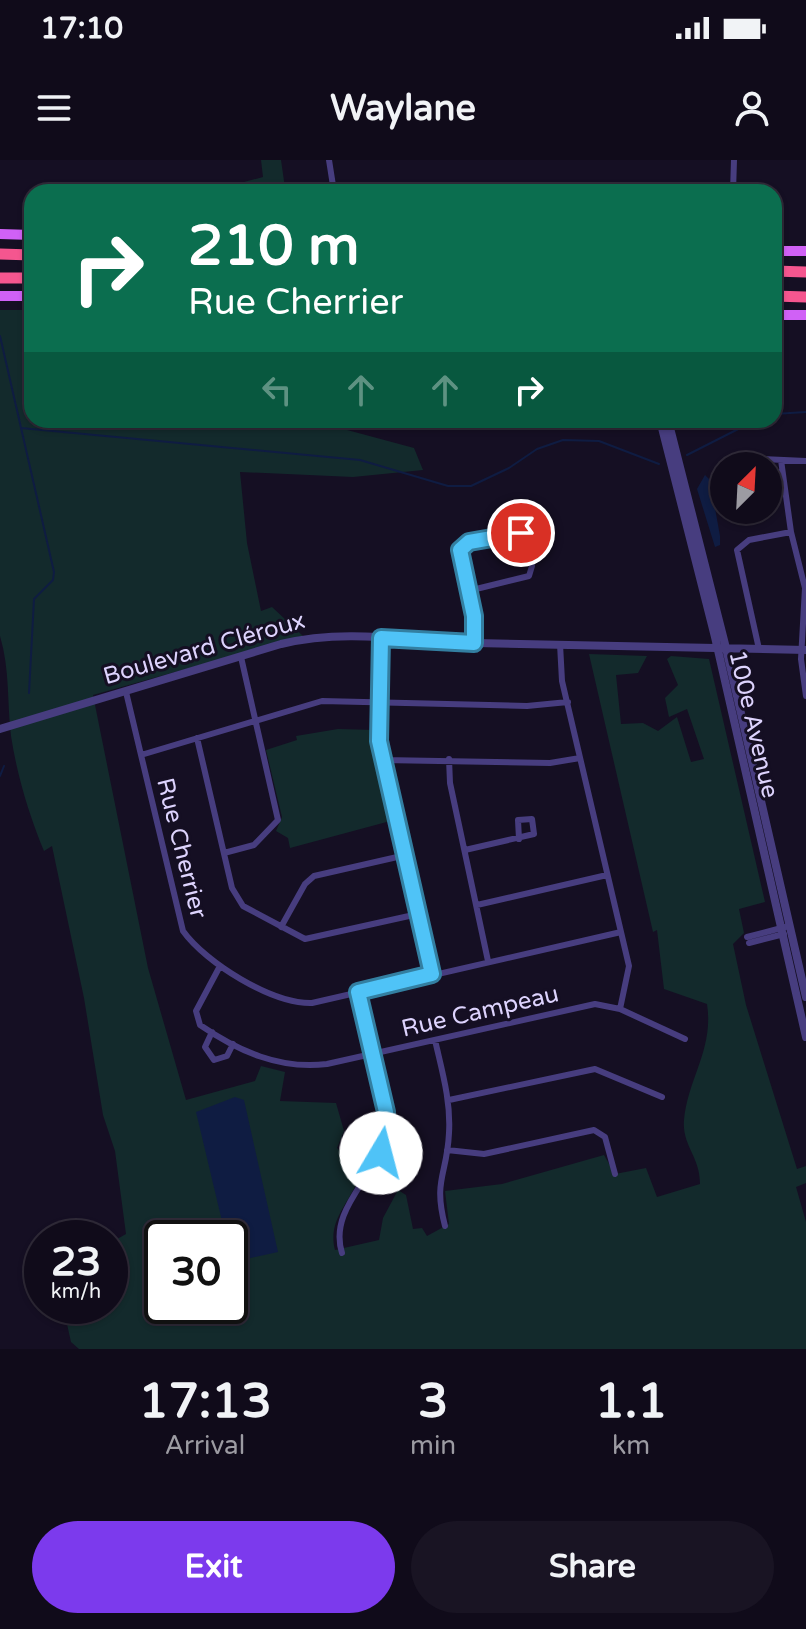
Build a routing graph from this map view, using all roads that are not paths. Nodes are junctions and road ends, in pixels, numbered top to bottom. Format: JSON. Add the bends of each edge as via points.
{"nodes":[{"id":1,"x":329,"y":160,"type":"edge"},
{"id":2,"x":734,"y":160,"type":"edge"},
{"id":3,"x":333,"y":184,"type":"edge"},
{"id":4,"x":733,"y":184,"type":"edge"},
{"id":5,"x":0,"y":234,"type":"edge"},
{"id":6,"x":24,"y":235,"type":"edge"},
{"id":7,"x":782,"y":251,"type":"edge"},
{"id":8,"x":806,"y":251,"type":"edge"},
{"id":9,"x":0,"y":254,"type":"edge"},
{"id":10,"x":24,"y":255,"type":"edge"},
{"id":11,"x":782,"y":271,"type":"edge"},
{"id":12,"x":806,"y":272,"type":"edge"},
{"id":13,"x":0,"y":278,"type":"edge"},
{"id":14,"x":24,"y":278,"type":"edge"},
{"id":15,"x":0,"y":296,"type":"edge"},
{"id":16,"x":24,"y":296,"type":"edge"},
{"id":17,"x":782,"y":296,"type":"edge"},
{"id":18,"x":806,"y":297,"type":"edge"},
{"id":19,"x":782,"y":315,"type":"edge"},
{"id":20,"x":806,"y":315,"type":"edge"},
{"id":21,"x":662,"y":428,"type":"edge"},
{"id":22,"x":670,"y":428,"type":"edge"},
{"id":23,"x":782,"y":460,"type":"edge"},
{"id":24,"x":806,"y":461,"type":"edge"},
{"id":25,"x":782,"y":472,"type":"edge"},
{"id":26,"x":791,"y":532,"type":"junction"},
{"id":27,"x":806,"y":588,"type":"edge"},
{"id":28,"x":468,"y":591,"type":"junction"},
{"id":29,"x":381,"y":638,"type":"junction"},
{"id":30,"x":474,"y":643,"type":"junction"},
{"id":31,"x":560,"y":644,"type":"junction"},
{"id":32,"x":721,"y":648,"type":"junction"},
{"id":33,"x":759,"y":649,"type":"junction"},
{"id":34,"x":804,"y":650,"type":"edge"},
{"id":35,"x":241,"y":657,"type":"junction"},
{"id":36,"x":126,"y":692,"type":"junction"},
{"id":37,"x":806,"y":696,"type":"edge"},
{"id":38,"x":380,"y":701,"type":"junction"},
{"id":39,"x":568,"y":702,"type":"junction"},
{"id":40,"x":255,"y":720,"type":"junction"},
{"id":41,"x":0,"y":729,"type":"edge"},
{"id":42,"x":197,"y":738,"type":"junction"},
{"id":43,"x":141,"y":755,"type":"junction"},
{"id":44,"x":580,"y":758,"type":"junction"},
{"id":45,"x":449,"y":759,"type":"junction"},
{"id":46,"x":383,"y":760,"type":"junction"},
{"id":47,"x":519,"y":839,"type":"dead end"},
{"id":48,"x":465,"y":850,"type":"junction"},
{"id":49,"x":224,"y":853,"type":"junction"},
{"id":50,"x":406,"y":855,"type":"junction"},
{"id":51,"x":607,"y":875,"type":"junction"},
{"id":52,"x":477,"y":905,"type":"junction"},
{"id":53,"x":418,"y":914,"type":"junction"},
{"id":54,"x":281,"y":927,"type":"junction"},
{"id":55,"x":786,"y":930,"type":"junction"},
{"id":56,"x":621,"y":932,"type":"junction"},
{"id":57,"x":748,"y":940,"type":"dead end"},
{"id":58,"x":488,"y":961,"type":"junction"},
{"id":59,"x":220,"y":966,"type":"junction"},
{"id":60,"x":432,"y":974,"type":"junction"},
{"id":61,"x":358,"y":992,"type":"junction"},
{"id":62,"x":806,"y":997,"type":"edge"},
{"id":63,"x":803,"y":1008,"type":"edge"},
{"id":64,"x":620,"y":1009,"type":"junction"},
{"id":65,"x":212,"y":1032,"type":"junction"},
{"id":66,"x":806,"y":1037,"type":"edge"},
{"id":67,"x":685,"y":1039,"type":"dead end"},
{"id":68,"x":435,"y":1040,"type":"junction"},
{"id":69,"x":233,"y":1044,"type":"junction"},
{"id":70,"x":373,"y":1053,"type":"junction"},
{"id":71,"x":662,"y":1097,"type":"dead end"},
{"id":72,"x":449,"y":1100,"type":"junction"},
{"id":73,"x":447,"y":1150,"type":"junction"},
{"id":74,"x":615,"y":1174,"type":"dead end"},
{"id":75,"x":445,"y":1226,"type":"dead end"},
{"id":76,"x":342,"y":1253,"type":"dead end"}],
"edges":[{"from":1,"to":3,"type":"street"},
{"from":2,"to":4,"type":"street"},
{"from":5,"to":6,"type":"main road"},
{"from":7,"to":8,"type":"main road"},
{"from":9,"to":10,"type":"highway"},
{"from":11,"to":12,"type":"highway"},
{"from":13,"to":14,"type":"highway"},
{"from":15,"to":16,"type":"main road"},
{"from":17,"to":18,"type":"highway"},
{"from":19,"to":20,"type":"main road"},
{"from":21,"to":32,"type":"street","name":"100e Avenue"},
{"from":22,"to":32,"type":"street","name":"100e Avenue"},
{"from":23,"to":24,"type":"street"},
{"from":25,"to":26,"type":"street"},
{"from":26,"to":27,"type":"street"},
{"from":26,"to":33,"type":"street","via":[[749,540],[737,550]]},
{"from":27,"to":34,"type":"street"},
{"from":28,"to":28,"type":"street","via":[[460,554],[464,544],[522,534],[532,566],[529,576]]},
{"from":28,"to":30,"type":"street"},
{"from":29,"to":30,"type":"street","name":"Boulevard Cléroux"},
{"from":29,"to":35,"type":"street","name":"Boulevard Cléroux","via":[[323,635]]},
{"from":29,"to":38,"type":"street"},
{"from":30,"to":31,"type":"street","name":"Boulevard Cléroux"},
{"from":31,"to":32,"type":"street","name":"Boulevard Cléroux"},
{"from":31,"to":39,"type":"street"},
{"from":32,"to":33,"type":"street","name":"Boulevard Cléroux"},
{"from":32,"to":55,"type":"street","name":"100e Avenue"},
{"from":33,"to":34,"type":"street","name":"Boulevard Cléroux"},
{"from":34,"to":37,"type":"street"},
{"from":35,"to":36,"type":"street","name":"Boulevard Cléroux"},
{"from":35,"to":40,"type":"street"},
{"from":36,"to":41,"type":"street","name":"Boulevard Cléroux"},
{"from":36,"to":43,"type":"street","name":"Rue Cherrier"},
{"from":38,"to":39,"type":"street","via":[[546,706]]},
{"from":38,"to":40,"type":"street","via":[[322,701]]},
{"from":38,"to":46,"type":"street"},
{"from":39,"to":44,"type":"street"},
{"from":40,"to":42,"type":"street"},
{"from":40,"to":49,"type":"street","via":[[277,824],[254,845]]},
{"from":42,"to":43,"type":"street"},
{"from":42,"to":49,"type":"street"},
{"from":43,"to":59,"type":"street","name":"Rue Cherrier","via":[[178,920],[197,950]]},
{"from":44,"to":45,"type":"street","via":[[550,763]]},
{"from":44,"to":51,"type":"street"},
{"from":45,"to":46,"type":"street"},
{"from":45,"to":48,"type":"street"},
{"from":46,"to":50,"type":"street"},
{"from":47,"to":48,"type":"street"},
{"from":48,"to":52,"type":"street"},
{"from":49,"to":54,"type":"street","via":[[232,888],[243,906]]},
{"from":50,"to":53,"type":"street"},
{"from":50,"to":54,"type":"street","via":[[314,876]]},
{"from":51,"to":52,"type":"street"},
{"from":51,"to":56,"type":"street"},
{"from":52,"to":58,"type":"street"},
{"from":53,"to":54,"type":"street","via":[[311,939]]},
{"from":53,"to":60,"type":"street"},
{"from":55,"to":57,"type":"street"},
{"from":55,"to":62,"type":"street","name":"100e Avenue"},
{"from":55,"to":63,"type":"street","name":"100e Avenue"},
{"from":56,"to":58,"type":"street","name":"Rue Cherrier"},
{"from":56,"to":64,"type":"street","via":[[629,966]]},
{"from":58,"to":60,"type":"street","name":"Rue Cherrier"},
{"from":59,"to":61,"type":"street","name":"Rue Cherrier","via":[[299,1003]]},
{"from":59,"to":65,"type":"street","via":[[196,1011],[200,1025]]},
{"from":60,"to":61,"type":"street","name":"Rue Cherrier"},
{"from":61,"to":70,"type":"street"},
{"from":63,"to":66,"type":"street","name":"100e Avenue"},
{"from":64,"to":67,"type":"street","name":"Rue Campeau"},
{"from":64,"to":68,"type":"street","name":"Rue Campeau","via":[[583,1006]]},
{"from":65,"to":69,"type":"street","name":"Rue Campeau"},
{"from":65,"to":69,"type":"street","via":[[205,1047],[214,1060],[227,1056]]},
{"from":68,"to":70,"type":"street","name":"Rue Campeau"},
{"from":68,"to":72,"type":"street"},
{"from":69,"to":70,"type":"street","name":"Rue Campeau","via":[[295,1066]]},
{"from":70,"to":76,"type":"street","via":[[386,1112],[384,1140],[375,1165],[344,1212],[338,1240]]},
{"from":71,"to":72,"type":"street","via":[[595,1069]]},
{"from":72,"to":73,"type":"street"},
{"from":73,"to":74,"type":"street","via":[[484,1154],[594,1130],[607,1143]]},
{"from":73,"to":75,"type":"street","via":[[438,1190]]}]}
